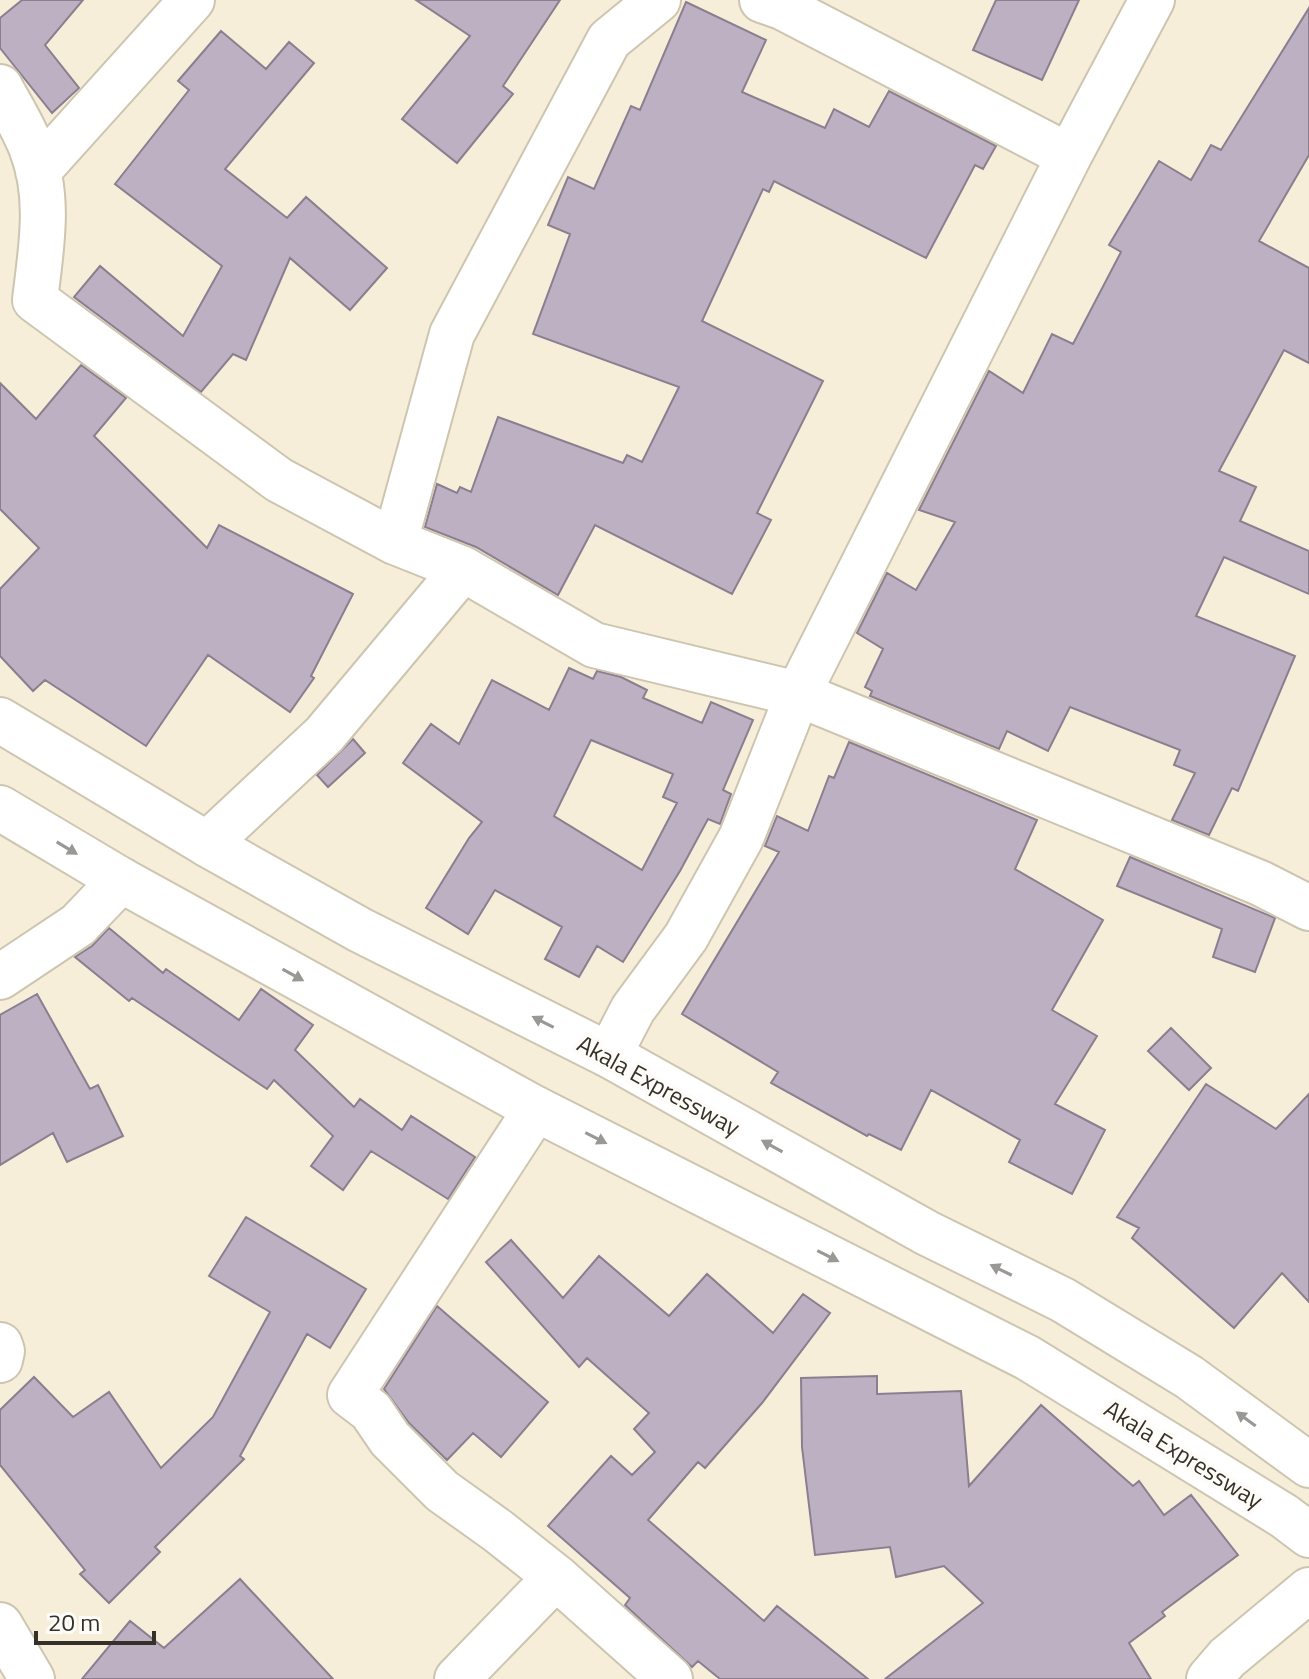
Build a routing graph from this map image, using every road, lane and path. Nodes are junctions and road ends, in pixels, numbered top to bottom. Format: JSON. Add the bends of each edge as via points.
{"nodes":[{"id":1,"x":192,"y":0,"type":"edge"},
{"id":2,"x":658,"y":0,"type":"edge"},
{"id":3,"x":762,"y":0,"type":"edge"},
{"id":4,"x":1152,"y":0,"type":"edge"},
{"id":5,"x":0,"y":87,"type":"edge"},
{"id":6,"x":1069,"y":156,"type":"junction"},
{"id":7,"x":38,"y":171,"type":"junction"},
{"id":8,"x":395,"y":542,"type":"junction"},
{"id":9,"x":463,"y":569,"type":"junction"},
{"id":10,"x":798,"y":694,"type":"junction"},
{"id":11,"x":0,"y":720,"type":"edge"},
{"id":12,"x":0,"y":808,"type":"edge"},
{"id":13,"x":207,"y":844,"type":"junction"},
{"id":14,"x":121,"y":880,"type":"junction"},
{"id":15,"x":1309,"y":908,"type":"edge"},
{"id":16,"x":0,"y":977,"type":"edge"},
{"id":17,"x":609,"y":1055,"type":"junction"},
{"id":18,"x":536,"y":1109,"type":"junction"},
{"id":19,"x":1063,"y":1300,"type":"junction"},
{"id":20,"x":0,"y":1345,"type":"edge"},
{"id":21,"x":1028,"y":1358,"type":"junction"},
{"id":22,"x":0,"y":1360,"type":"edge"},
{"id":23,"x":1309,"y":1465,"type":"edge"},
{"id":24,"x":1309,"y":1535,"type":"edge"},
{"id":25,"x":556,"y":1577,"type":"junction"},
{"id":26,"x":1309,"y":1590,"type":"edge"},
{"id":27,"x":0,"y":1625,"type":"edge"},
{"id":28,"x":32,"y":1679,"type":"edge"},
{"id":29,"x":457,"y":1679,"type":"edge"},
{"id":30,"x":670,"y":1679,"type":"edge"},
{"id":31,"x":1209,"y":1679,"type":"edge"}],
"edges":[{"from":1,"to":7,"type":"street"},
{"from":2,"to":8,"type":"street","via":[[609,40],[452,334]]},
{"from":3,"to":6,"type":"street"},
{"from":4,"to":6,"type":"street"},
{"from":5,"to":7,"type":"street"},
{"from":6,"to":10,"type":"street"},
{"from":7,"to":8,"type":"street","via":[[44,216],[35,300],[279,480]]},
{"from":8,"to":9,"type":"street"},
{"from":9,"to":10,"type":"street","via":[[594,645]]},
{"from":9,"to":13,"type":"street","via":[[324,735]]},
{"from":10,"to":15,"type":"street","via":[[1260,883]]},
{"from":10,"to":17,"type":"street","via":[[741,838],[686,937],[633,1009]]},
{"from":11,"to":13,"type":"street","name":"Akala Expressway"},
{"from":12,"to":14,"type":"street","name":"Akala Expressway","one_way":true},
{"from":17,"to":13,"type":"street","name":"Akala Expressway","one_way":true,"via":[[360,930]]},
{"from":14,"to":16,"type":"street","via":[[78,925]]},
{"from":14,"to":18,"type":"street","name":"Akala Expressway","one_way":true},
{"from":19,"to":17,"type":"street","name":"Akala Expressway","one_way":true,"via":[[927,1233]]},
{"from":18,"to":21,"type":"street","name":"Akala Expressway","one_way":true},
{"from":18,"to":25,"type":"street","via":[[350,1395],[371,1411],[390,1439],[442,1491]]},
{"from":19,"to":21,"type":"street"},
{"from":23,"to":19,"type":"street","name":"Akala Expressway","one_way":true,"via":[[1189,1377]]},
{"from":20,"to":22,"type":"street"},
{"from":21,"to":24,"type":"street","name":"Akala Expressway"},
{"from":25,"to":29,"type":"street"},
{"from":25,"to":30,"type":"street"},
{"from":26,"to":31,"type":"street"},
{"from":27,"to":28,"type":"street"}]}
